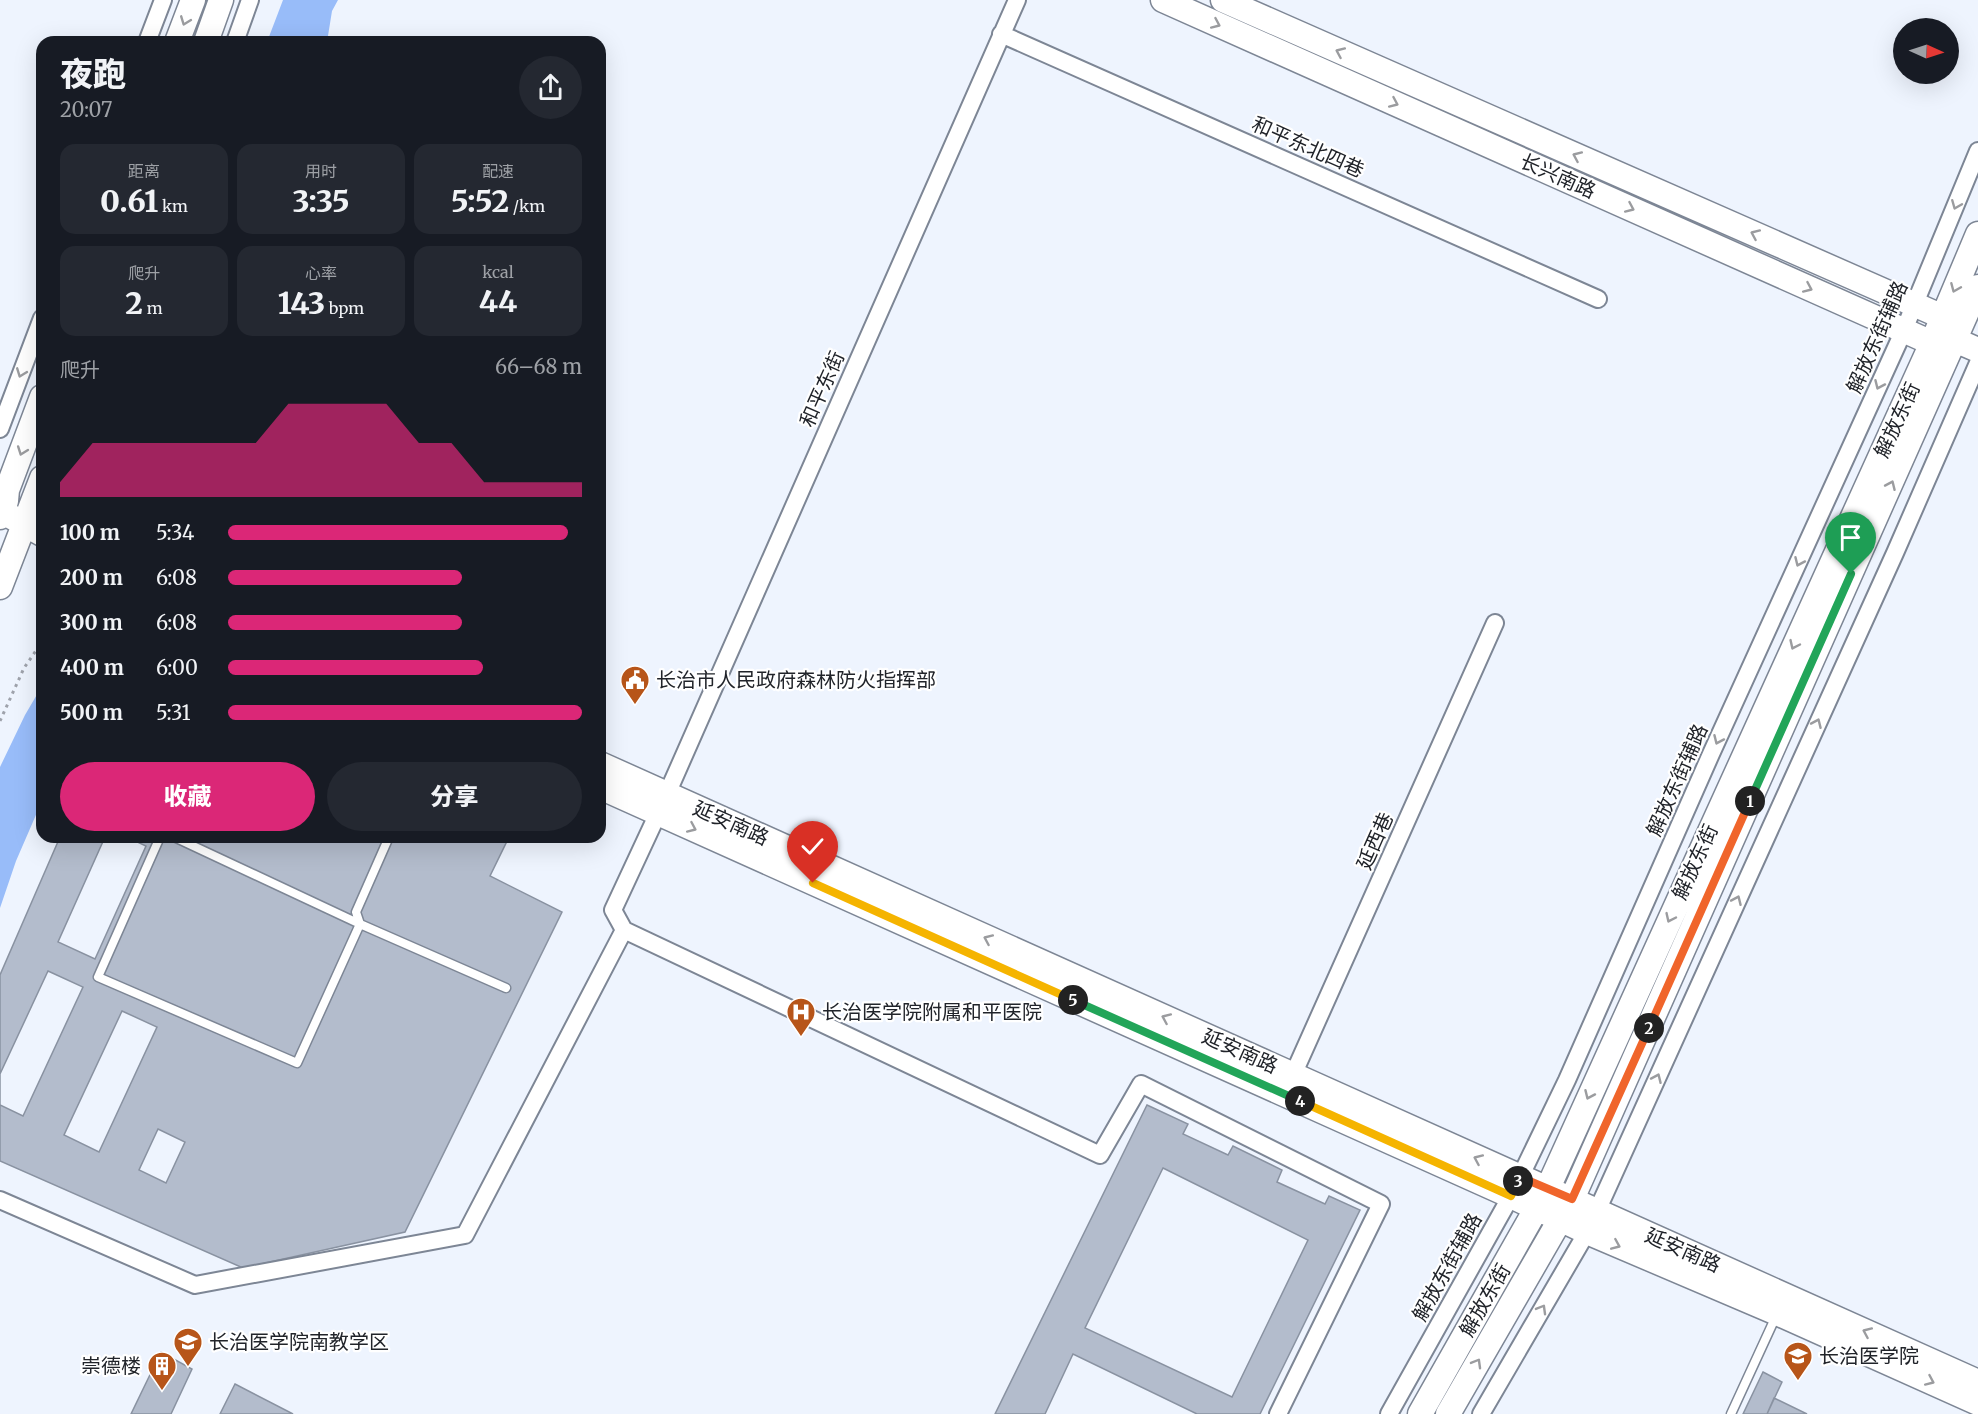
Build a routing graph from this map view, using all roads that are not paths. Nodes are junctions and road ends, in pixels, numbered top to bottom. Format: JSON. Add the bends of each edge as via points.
{"nodes":[{"id":1,"x":163,"y":0,"type":"edge"},
{"id":2,"x":193,"y":0,"type":"edge"},
{"id":3,"x":221,"y":0,"type":"edge"},
{"id":4,"x":250,"y":0,"type":"edge"},
{"id":5,"x":1017,"y":0,"type":"edge"},
{"id":6,"x":1163,"y":0,"type":"edge"},
{"id":7,"x":1223,"y":0,"type":"edge"},
{"id":8,"x":1001,"y":34,"type":"junction"},
{"id":9,"x":149,"y":36,"type":"edge"},
{"id":10,"x":179,"y":36,"type":"edge"},
{"id":11,"x":208,"y":36,"type":"edge"},
{"id":12,"x":237,"y":36,"type":"edge"},
{"id":13,"x":1978,"y":151,"type":"edge"},
{"id":14,"x":1978,"y":234,"type":"edge"},
{"id":15,"x":1978,"y":287,"type":"edge"},
{"id":16,"x":1598,"y":299,"type":"dead end"},
{"id":17,"x":1914,"y":304,"type":"junction"},
{"id":18,"x":1943,"y":317,"type":"junction"},
{"id":19,"x":1904,"y":330,"type":"junction"},
{"id":20,"x":36,"y":334,"type":"edge"},
{"id":21,"x":1943,"y":342,"type":"junction"},
{"id":22,"x":1978,"y":350,"type":"edge"},
{"id":23,"x":1978,"y":363,"type":"edge"},
{"id":24,"x":36,"y":413,"type":"edge"},
{"id":25,"x":0,"y":429,"type":"edge"},
{"id":26,"x":2,"y":503,"type":"edge"},
{"id":27,"x":35,"y":518,"type":"edge"},
{"id":28,"x":0,"y":587,"type":"edge"},
{"id":29,"x":1495,"y":623,"type":"dead end"},
{"id":30,"x":606,"y":768,"type":"edge"},
{"id":31,"x":606,"y":789,"type":"edge"},
{"id":32,"x":662,"y":804,"type":"junction"},
{"id":33,"x":157,"y":843,"type":"edge"},
{"id":34,"x":187,"y":843,"type":"edge"},
{"id":35,"x":386,"y":843,"type":"edge"},
{"id":36,"x":360,"y":924,"type":"junction"},
{"id":37,"x":624,"y":930,"type":"junction"},
{"id":38,"x":506,"y":988,"type":"dead end"},
{"id":39,"x":1293,"y":1075,"type":"junction"},
{"id":40,"x":1515,"y":1187,"type":"junction"},
{"id":41,"x":1543,"y":1198,"type":"junction"},
{"id":42,"x":1572,"y":1199,"type":"junction"},
{"id":43,"x":0,"y":1200,"type":"edge"},
{"id":44,"x":1559,"y":1220,"type":"junction"},
{"id":45,"x":1592,"y":1222,"type":"junction"},
{"id":46,"x":1777,"y":1313,"type":"junction"},
{"id":47,"x":1978,"y":1382,"type":"edge"},
{"id":48,"x":1978,"y":1403,"type":"edge"},
{"id":49,"x":1278,"y":1414,"type":"edge"},
{"id":50,"x":1389,"y":1414,"type":"edge"},
{"id":51,"x":1420,"y":1414,"type":"edge"},
{"id":52,"x":1448,"y":1414,"type":"edge"},
{"id":53,"x":1481,"y":1414,"type":"edge"},
{"id":54,"x":1731,"y":1414,"type":"edge"}],
"edges":[{"from":1,"to":9,"type":"street"},
{"from":2,"to":10,"type":"main road","one_way":true},
{"from":3,"to":11,"type":"main road"},
{"from":4,"to":12,"type":"street"},
{"from":5,"to":8,"type":"street","name":"和平东街"},
{"from":6,"to":19,"type":"main road","name":"长兴南路","one_way":true},
{"from":17,"to":7,"type":"main road","name":"长兴南路","one_way":true},
{"from":8,"to":16,"type":"street","name":"和平东北四巷"},
{"from":8,"to":32,"type":"street","name":"和平东街"},
{"from":13,"to":17,"type":"street","name":"解放东街辅路","one_way":true},
{"from":14,"to":18,"type":"main road","one_way":true},
{"from":15,"to":21,"type":"main road","name":"解放东街"},
{"from":17,"to":18,"type":"main road","name":"长兴南路"},
{"from":17,"to":19,"type":"street","name":"解放东街辅路"},
{"from":18,"to":21,"type":"main road"},
{"from":19,"to":21,"type":"main road","name":"长兴南路"},
{"from":19,"to":40,"type":"street","name":"解放东街辅路","one_way":true,"via":[[1567,1080]]},
{"from":20,"to":25,"type":"street","one_way":true},
{"from":21,"to":22,"type":"main road","name":"长兴南路"},
{"from":21,"to":41,"type":"main road","name":"解放东街","one_way":true},
{"from":42,"to":21,"type":"main road","name":"解放东街","one_way":true},
{"from":45,"to":23,"type":"street","one_way":true},
{"from":24,"to":26,"type":"main road","one_way":true},
{"from":26,"to":27,"type":"main road"},
{"from":27,"to":28,"type":"main road"},
{"from":29,"to":39,"type":"street","name":"延西巷"},
{"from":30,"to":32,"type":"main road","name":"延安南路"},
{"from":31,"to":32,"type":"main road","name":"延安南路"},
{"from":32,"to":37,"type":"street","name":"和平东街","via":[[614,910]]},
{"from":39,"to":32,"type":"main road","name":"延安南路","one_way":true},
{"from":32,"to":40,"type":"main road","name":"延安南路","one_way":true},
{"from":33,"to":36,"type":"lane","via":[[98,977],[297,1063]]},
{"from":34,"to":36,"type":"lane"},
{"from":35,"to":36,"type":"lane","via":[[357,912]]},
{"from":36,"to":38,"type":"lane"},
{"from":37,"to":43,"type":"street","via":[[465,1235],[195,1285]]},
{"from":37,"to":49,"type":"street","via":[[1100,1155],[1141,1084],[1381,1204]]},
{"from":40,"to":39,"type":"main road","name":"延安南路","one_way":true},
{"from":40,"to":41,"type":"main road","name":"延安南路"},
{"from":40,"to":50,"type":"street","name":"解放东街辅路"},
{"from":41,"to":42,"type":"main road","name":"延安南路"},
{"from":41,"to":44,"type":"main road","name":"延安南路"},
{"from":41,"to":51,"type":"main road","name":"解放东街"},
{"from":42,"to":44,"type":"main road","name":"解放东街"},
{"from":42,"to":45,"type":"main road","name":"延安南路"},
{"from":44,"to":45,"type":"main road","name":"延安南路"},
{"from":52,"to":44,"type":"main road","name":"解放东街","one_way":true},
{"from":45,"to":46,"type":"main road","name":"延安南路","one_way":true},
{"from":47,"to":45,"type":"main road","name":"延安南路","one_way":true},
{"from":53,"to":45,"type":"street","one_way":true},
{"from":46,"to":48,"type":"main road","name":"延安南路","one_way":true},
{"from":46,"to":54,"type":"lane"}]}
